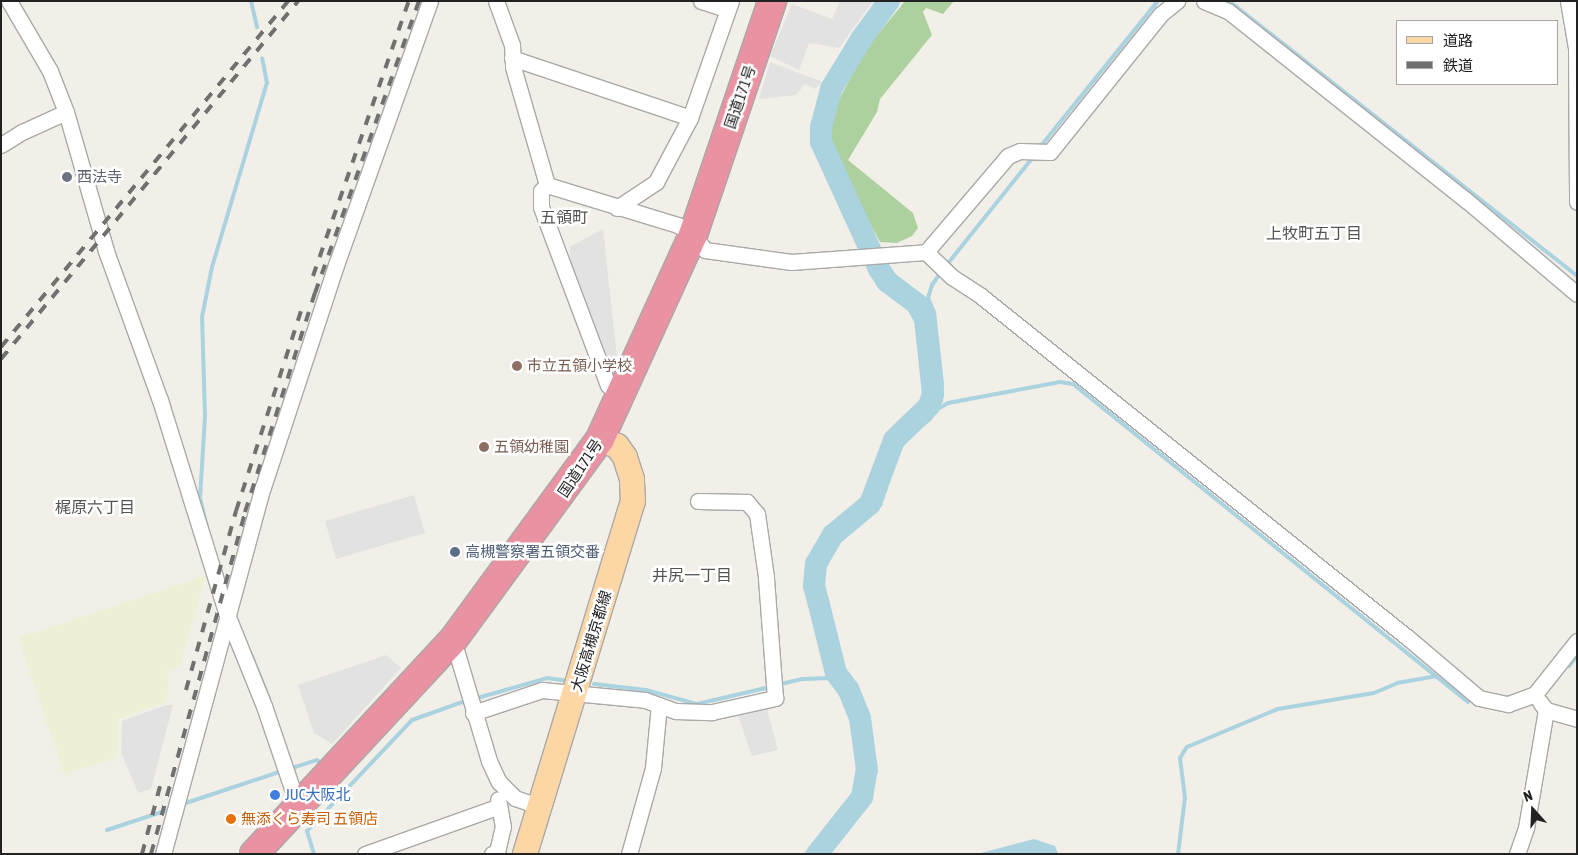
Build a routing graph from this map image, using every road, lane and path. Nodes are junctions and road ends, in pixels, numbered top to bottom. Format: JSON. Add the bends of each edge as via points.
{"nodes":[{"id":1,"x":9,"y":1,"type":"edge"},
{"id":2,"x":430,"y":1,"type":"edge"},
{"id":3,"x":496,"y":1,"type":"edge"},
{"id":4,"x":701,"y":1,"type":"edge"},
{"id":5,"x":772,"y":1,"type":"edge"},
{"id":6,"x":1177,"y":1,"type":"edge"},
{"id":7,"x":1568,"y":1,"type":"edge"},
{"id":8,"x":1209,"y":2,"type":"edge"},
{"id":9,"x":729,"y":5,"type":"edge"},
{"id":10,"x":512,"y":58,"type":"junction"},
{"id":11,"x":66,"y":112,"type":"junction"},
{"id":12,"x":690,"y":118,"type":"junction"},
{"id":13,"x":1,"y":146,"type":"edge"},
{"id":14,"x":547,"y":185,"type":"junction"},
{"id":15,"x":1577,"y":202,"type":"edge"},
{"id":16,"x":617,"y":208,"type":"junction"},
{"id":17,"x":694,"y":235,"type":"junction"},
{"id":18,"x":926,"y":252,"type":"junction"},
{"id":19,"x":1577,"y":294,"type":"edge"},
{"id":20,"x":621,"y":398,"type":"junction"},
{"id":21,"x":600,"y":439,"type":"junction"},
{"id":22,"x":698,"y":501,"type":"dead end"},
{"id":23,"x":226,"y":612,"type":"junction"},
{"id":24,"x":453,"y":640,"type":"junction"},
{"id":25,"x":1577,"y":641,"type":"edge"},
{"id":26,"x":1535,"y":694,"type":"junction"},
{"id":27,"x":574,"y":695,"type":"junction"},
{"id":28,"x":659,"y":705,"type":"junction"},
{"id":29,"x":1546,"y":710,"type":"junction"},
{"id":30,"x":473,"y":711,"type":"junction"},
{"id":31,"x":1577,"y":719,"type":"edge"},
{"id":32,"x":500,"y":782,"type":"junction"},
{"id":33,"x":298,"y":806,"type":"junction"},
{"id":34,"x":538,"y":806,"type":"junction"},
{"id":35,"x":497,"y":807,"type":"junction"},
{"id":36,"x":163,"y":854,"type":"edge"},
{"id":37,"x":254,"y":854,"type":"edge"},
{"id":38,"x":365,"y":854,"type":"edge"},
{"id":39,"x":492,"y":854,"type":"edge"},
{"id":40,"x":525,"y":854,"type":"edge"},
{"id":41,"x":629,"y":854,"type":"edge"},
{"id":42,"x":1517,"y":854,"type":"edge"}],
"edges":[{"from":1,"to":11,"type":"street","via":[[50,72]]},
{"from":2,"to":23,"type":"street","via":[[299,375]]},
{"from":3,"to":10,"type":"street","via":[[512,44]]},
{"from":4,"to":9,"type":"street"},
{"from":5,"to":17,"type":"highway","name":"国道171号"},
{"from":6,"to":18,"type":"street","via":[[1161,14],[1050,152],[1020,151],[1008,156]]},
{"from":7,"to":15,"type":"street","via":[[1576,48]]},
{"from":8,"to":19,"type":"street","via":[[1228,11]]},
{"from":9,"to":12,"type":"street"},
{"from":10,"to":12,"type":"street"},
{"from":10,"to":14,"type":"street"},
{"from":11,"to":13,"type":"street","via":[[22,132]]},
{"from":11,"to":23,"type":"street","via":[[106,251],[160,400]]},
{"from":12,"to":16,"type":"street","via":[[656,182]]},
{"from":14,"to":16,"type":"street"},
{"from":14,"to":20,"type":"street","via":[[541,191],[541,207],[608,385]]},
{"from":16,"to":17,"type":"street","via":[[678,225]]},
{"from":17,"to":18,"type":"street","via":[[705,250],[791,262]]},
{"from":17,"to":20,"type":"highway","name":"国道171号"},
{"from":18,"to":26,"type":"street","via":[[1479,698],[1508,704]]},
{"from":20,"to":21,"type":"highway","name":"国道171号"},
{"from":21,"to":24,"type":"highway","name":"国道171号","via":[[560,498]]},
{"from":21,"to":27,"type":"main road","name":"大阪高槻京都線","via":[[617,446],[625,457],[632,479],[633,501]]},
{"from":22,"to":28,"type":"street","via":[[747,502],[757,514],[776,676],[775,698],[712,712],[676,711]]},
{"from":23,"to":33,"type":"street"},
{"from":23,"to":36,"type":"street"},
{"from":24,"to":30,"type":"street"},
{"from":24,"to":33,"type":"highway","name":"国道171号"},
{"from":25,"to":26,"type":"street"},
{"from":26,"to":29,"type":"street"},
{"from":27,"to":28,"type":"street","via":[[645,700]]},
{"from":27,"to":30,"type":"street","via":[[542,690]]},
{"from":27,"to":34,"type":"main road","name":"大阪高槻京都線"},
{"from":28,"to":41,"type":"street","via":[[653,768]]},
{"from":29,"to":31,"type":"street"},
{"from":29,"to":42,"type":"street","via":[[1526,828]]},
{"from":30,"to":32,"type":"street"},
{"from":32,"to":34,"type":"street","via":[[515,798]]},
{"from":32,"to":35,"type":"street"},
{"from":33,"to":37,"type":"highway","name":"国道171号"},
{"from":34,"to":40,"type":"main road","name":"大阪高槻京都線"},
{"from":35,"to":38,"type":"street"},
{"from":35,"to":39,"type":"street","via":[[503,827],[497,852]]}]}
